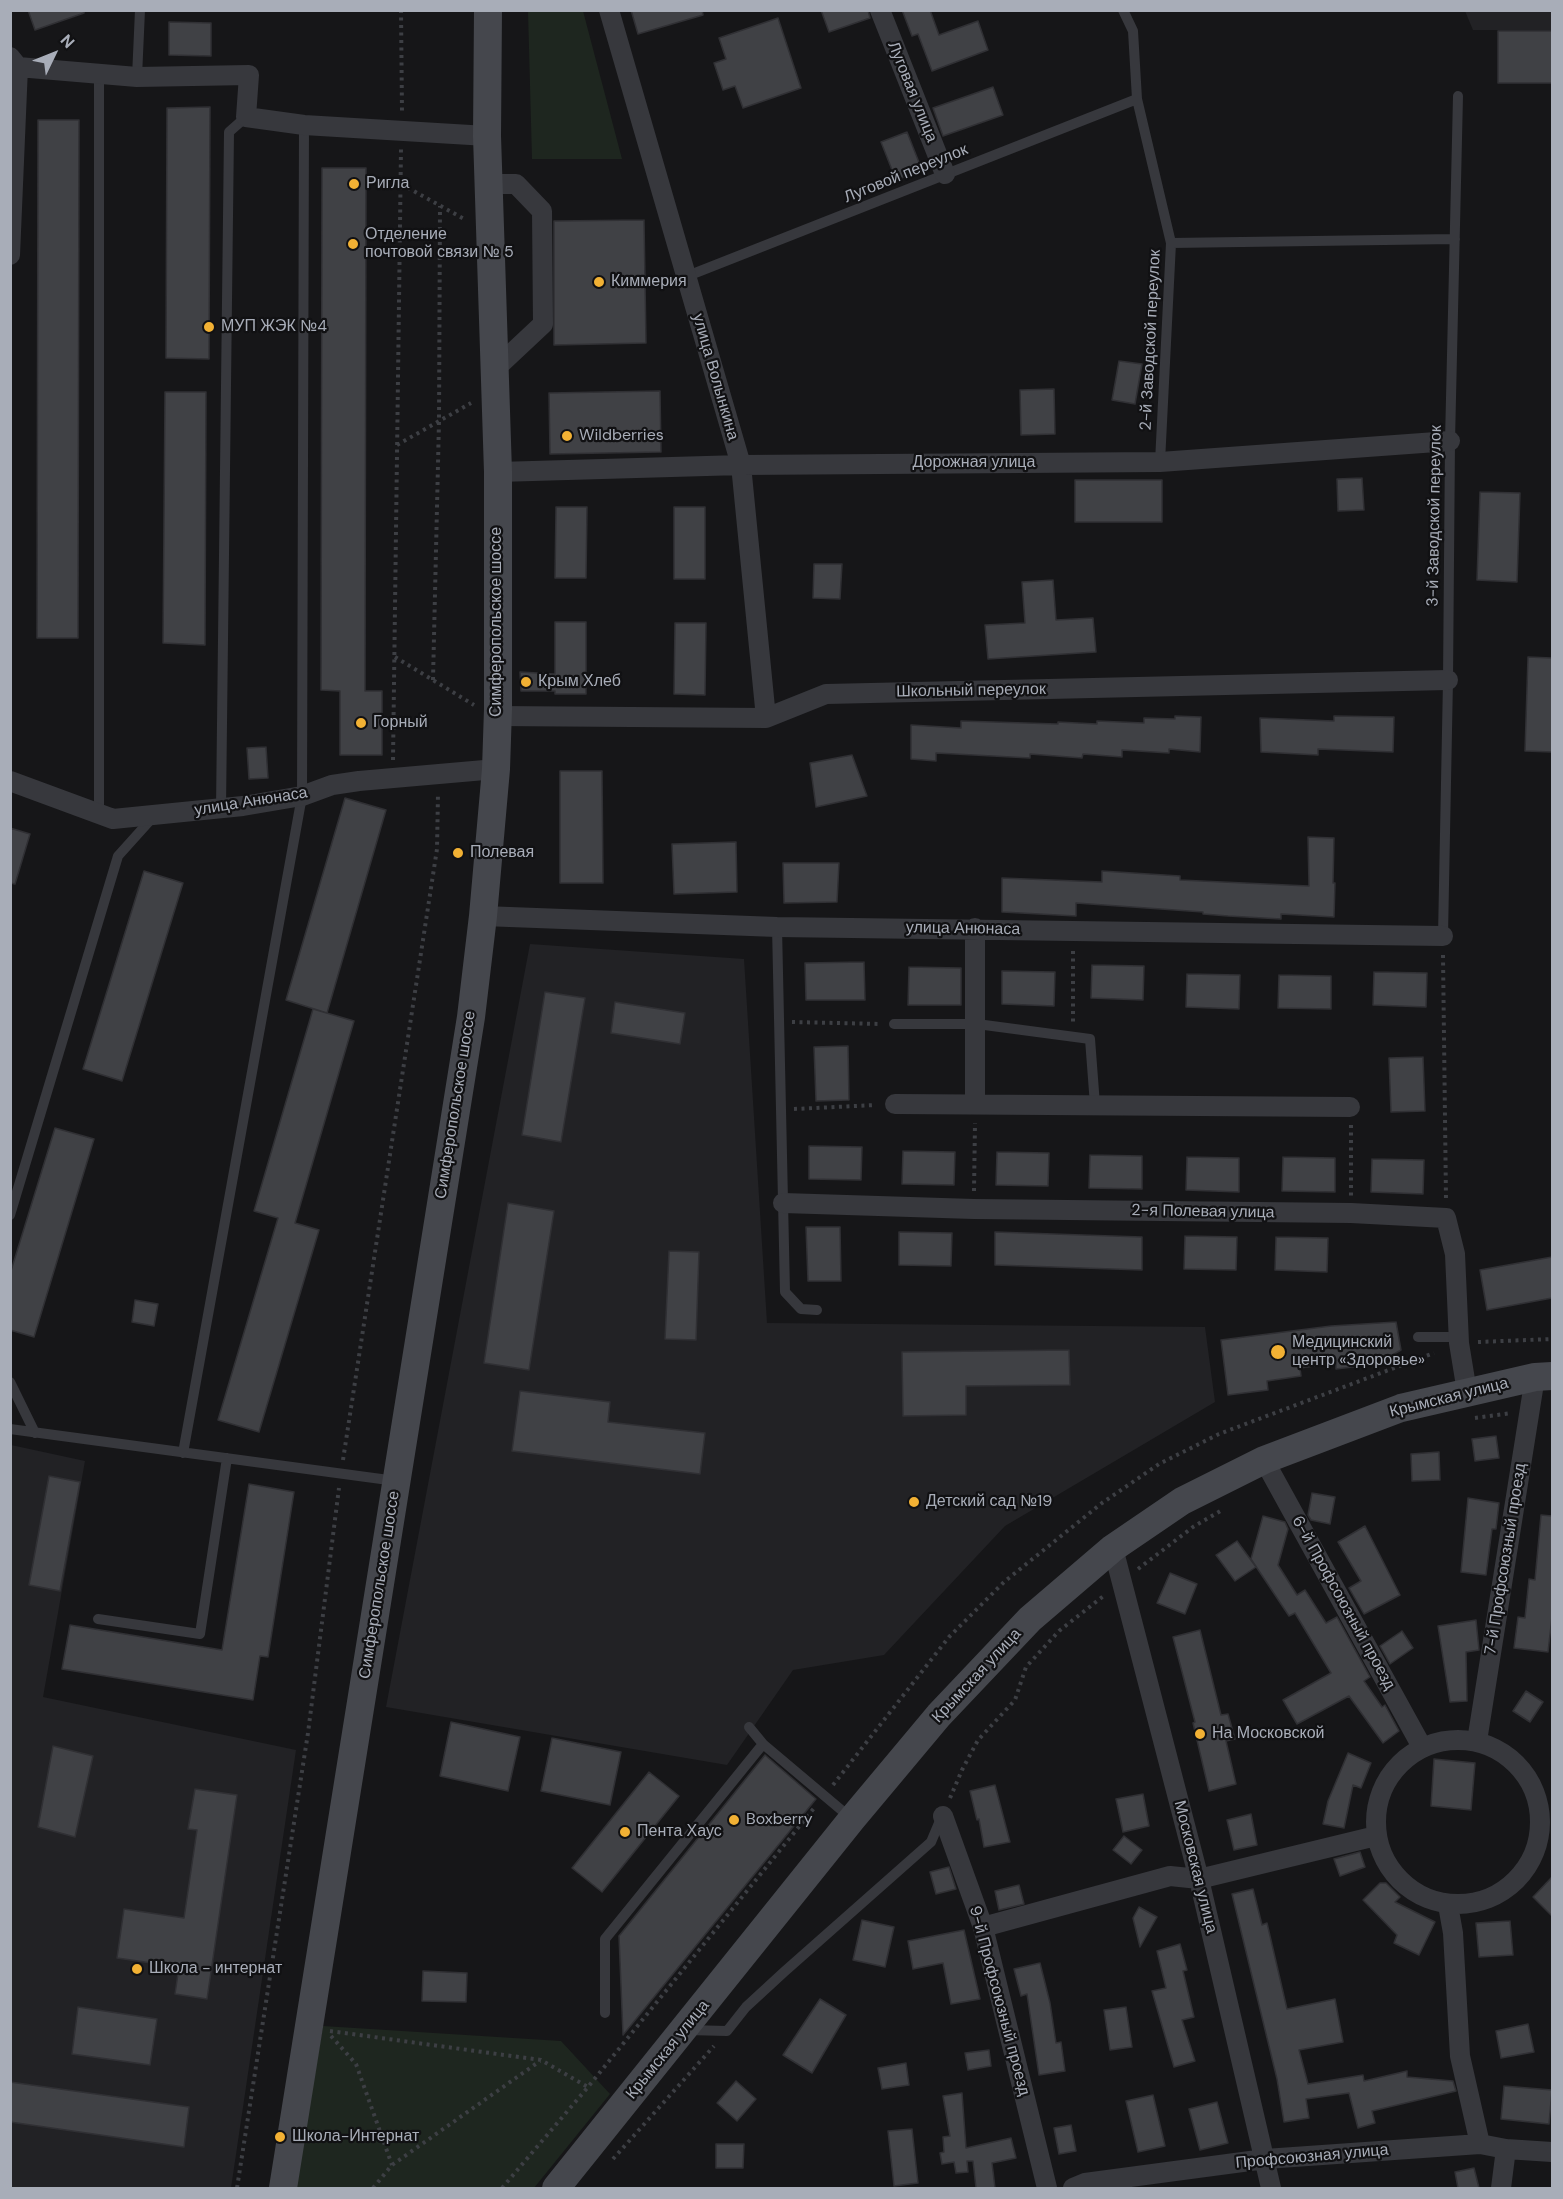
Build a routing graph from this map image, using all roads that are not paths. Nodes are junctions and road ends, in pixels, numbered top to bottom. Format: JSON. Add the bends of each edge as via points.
{"nodes":[{"id":1,"x":140,"y":10,"type":"edge"},
{"id":2,"x":488,"y":10,"type":"edge"},
{"id":3,"x":609,"y":10,"type":"edge"},
{"id":4,"x":880,"y":10,"type":"edge"},
{"id":5,"x":1123,"y":10,"type":"edge"},
{"id":6,"x":14,"y":62,"type":"edge"},
{"id":7,"x":99,"y":74,"type":"junction"},
{"id":8,"x":137,"y":77,"type":"junction"},
{"id":9,"x":1458,"y":96,"type":"dead end"},
{"id":10,"x":1137,"y":99,"type":"junction"},
{"id":11,"x":246,"y":117,"type":"junction"},
{"id":12,"x":304,"y":125,"type":"junction"},
{"id":13,"x":487,"y":136,"type":"junction"},
{"id":14,"x":945,"y":174,"type":"junction"},
{"id":15,"x":489,"y":184,"type":"junction"},
{"id":16,"x":1455,"y":239,"type":"junction"},
{"id":17,"x":1171,"y":243,"type":"junction"},
{"id":18,"x":10,"y":255,"type":"edge"},
{"id":19,"x":686,"y":278,"type":"junction"},
{"id":20,"x":495,"y":369,"type":"junction"},
{"id":21,"x":1450,"y":441,"type":"junction"},
{"id":22,"x":1160,"y":462,"type":"junction"},
{"id":23,"x":741,"y":465,"type":"junction"},
{"id":24,"x":498,"y":472,"type":"junction"},
{"id":25,"x":1448,"y":680,"type":"junction"},
{"id":26,"x":490,"y":713,"type":"junction"},
{"id":27,"x":766,"y":718,"type":"junction"},
{"id":28,"x":496,"y":770,"type":"junction"},
{"id":29,"x":10,"y":781,"type":"edge"},
{"id":30,"x":302,"y":796,"type":"junction"},
{"id":31,"x":221,"y":808,"type":"junction"},
{"id":32,"x":99,"y":814,"type":"junction"},
{"id":33,"x":155,"y":815,"type":"junction"},
{"id":34,"x":483,"y":916,"type":"junction"},
{"id":35,"x":777,"y":927,"type":"junction"},
{"id":36,"x":975,"y":928,"type":"junction"},
{"id":37,"x":1443,"y":936,"type":"joint"},
{"id":38,"x":894,"y":1024,"type":"road end"},
{"id":39,"x":975,"y":1024,"type":"junction"},
{"id":40,"x":895,"y":1104,"type":"road end"},
{"id":41,"x":975,"y":1104,"type":"junction"},
{"id":42,"x":1095,"y":1105,"type":"junction"},
{"id":43,"x":1350,"y":1107,"type":"road end"},
{"id":44,"x":783,"y":1203,"type":"junction"},
{"id":45,"x":10,"y":1215,"type":"edge"},
{"id":46,"x":817,"y":1310,"type":"dead end"},
{"id":47,"x":1418,"y":1337,"type":"dead end"},
{"id":48,"x":1460,"y":1337,"type":"junction"},
{"id":49,"x":1544,"y":1377,"type":"edge"},
{"id":50,"x":10,"y":1382,"type":"edge"},
{"id":51,"x":1466,"y":1406,"type":"junction"},
{"id":52,"x":10,"y":1429,"type":"edge"},
{"id":53,"x":35,"y":1433,"type":"junction"},
{"id":54,"x":183,"y":1453,"type":"junction"},
{"id":55,"x":227,"y":1458,"type":"junction"},
{"id":56,"x":1264,"y":1460,"type":"junction"},
{"id":57,"x":396,"y":1481,"type":"junction"},
{"id":58,"x":1113,"y":1548,"type":"junction"},
{"id":59,"x":98,"y":1619,"type":"dead end"},
{"id":60,"x":749,"y":1727,"type":"dead end"},
{"id":61,"x":1477,"y":1741,"type":"junction"},
{"id":62,"x":763,"y":1744,"type":"junction"},
{"id":63,"x":1422,"y":1747,"type":"junction"},
{"id":64,"x":943,"y":1816,"type":"joint"},
{"id":65,"x":852,"y":1819,"type":"junction"},
{"id":66,"x":1547,"y":1824,"type":"edge"},
{"id":67,"x":1376,"y":1836,"type":"junction"},
{"id":68,"x":1199,"y":1879,"type":"junction"},
{"id":69,"x":1448,"y":1905,"type":"junction"},
{"id":70,"x":983,"y":1927,"type":"junction"},
{"id":71,"x":605,"y":2013,"type":"dead end"},
{"id":72,"x":685,"y":2030,"type":"junction"},
{"id":73,"x":1480,"y":2144,"type":"junction"},
{"id":74,"x":1506,"y":2150,"type":"junction"},
{"id":75,"x":1552,"y":2152,"type":"edge"},
{"id":76,"x":1265,"y":2159,"type":"junction"},
{"id":77,"x":564,"y":2187,"type":"edge"},
{"id":78,"x":283,"y":2188,"type":"edge"},
{"id":79,"x":1047,"y":2188,"type":"edge"},
{"id":80,"x":1073,"y":2188,"type":"edge"},
{"id":81,"x":1271,"y":2188,"type":"edge"},
{"id":82,"x":1501,"y":2188,"type":"edge"}],
"edges":[{"from":1,"to":8,"type":"lane"},
{"from":2,"to":13,"type":"main road","name":"Симферопольское шоссе"},
{"from":3,"to":19,"type":"street","name":"улица Волынкина"},
{"from":4,"to":14,"type":"street","name":"Луговая улица"},
{"from":5,"to":10,"type":"lane","name":"2-й Заводской переулок","via":[[1133,31]]},
{"from":6,"to":7,"type":"street"},
{"from":6,"to":18,"type":"street"},
{"from":7,"to":8,"type":"street"},
{"from":7,"to":32,"type":"lane"},
{"from":8,"to":11,"type":"street","via":[[249,75]]},
{"from":9,"to":16,"type":"lane","name":"3-й Заводской переулок"},
{"from":10,"to":14,"type":"lane","name":"Луговой переулок"},
{"from":10,"to":17,"type":"lane","name":"2-й Заводской переулок"},
{"from":11,"to":12,"type":"street"},
{"from":11,"to":31,"type":"lane","via":[[229,132]]},
{"from":12,"to":13,"type":"street"},
{"from":12,"to":30,"type":"lane"},
{"from":13,"to":15,"type":"main road","name":"Симферопольское шоссе"},
{"from":14,"to":19,"type":"lane","name":"Луговой переулок"},
{"from":15,"to":20,"type":"main road","name":"Симферопольское шоссе"},
{"from":15,"to":20,"type":"street","via":[[516,184],[542,211],[543,324]]},
{"from":16,"to":17,"type":"lane"},
{"from":16,"to":21,"type":"lane","name":"3-й Заводской переулок"},
{"from":17,"to":22,"type":"lane","name":"2-й Заводской переулок"},
{"from":19,"to":23,"type":"street","name":"улица Волынкина"},
{"from":20,"to":24,"type":"main road","name":"Симферопольское шоссе"},
{"from":21,"to":22,"type":"street","name":"Дорожная улица"},
{"from":21,"to":25,"type":"lane","name":"3-й Заводской переулок"},
{"from":22,"to":23,"type":"street","name":"Дорожная улица"},
{"from":23,"to":24,"type":"street","name":"Дорожная улица"},
{"from":23,"to":27,"type":"street","name":"улица Волынкина"},
{"from":24,"to":26,"type":"main road","name":"Симферопольское шоссе"},
{"from":25,"to":27,"type":"street","name":"Школьный переулок","via":[[826,694]]},
{"from":25,"to":37,"type":"lane","name":"3-й Заводской переулок"},
{"from":26,"to":27,"type":"street","name":"Школьный переулок"},
{"from":26,"to":28,"type":"main road","name":"Симферопольское шоссе"},
{"from":28,"to":30,"type":"street","name":"улица Анюнаса","via":[[332,785]]},
{"from":28,"to":34,"type":"main road","name":"Симферопольское шоссе"},
{"from":29,"to":32,"type":"street","name":"улица Анюнаса"},
{"from":30,"to":31,"type":"street","name":"улица Анюнаса"},
{"from":30,"to":54,"type":"lane"},
{"from":31,"to":33,"type":"street","name":"улица Анюнаса"},
{"from":32,"to":33,"type":"street","name":"улица Анюнаса","via":[[113,819]]},
{"from":33,"to":45,"type":"lane","via":[[118,856]]},
{"from":34,"to":35,"type":"street","name":"улица Анюнаса"},
{"from":34,"to":57,"type":"main road","name":"Симферопольское шоссе","via":[[471,1017]]},
{"from":35,"to":36,"type":"street","name":"улица Анюнаса"},
{"from":35,"to":44,"type":"lane"},
{"from":36,"to":37,"type":"street","name":"улица Анюнаса"},
{"from":36,"to":39,"type":"street"},
{"from":38,"to":39,"type":"lane"},
{"from":39,"to":41,"type":"street"},
{"from":39,"to":42,"type":"lane","via":[[1090,1039]]},
{"from":40,"to":41,"type":"street"},
{"from":41,"to":42,"type":"street"},
{"from":42,"to":43,"type":"street"},
{"from":44,"to":46,"type":"lane","via":[[785,1292],[801,1309]]},
{"from":44,"to":48,"type":"street","name":"2-я Полевая улица","via":[[1446,1218],[1455,1254]]},
{"from":47,"to":48,"type":"lane"},
{"from":48,"to":51,"type":"street"},
{"from":49,"to":51,"type":"main road","name":"Крымская улица"},
{"from":49,"to":61,"type":"street","name":"7-й Профсоюзный проезд","via":[[1530,1411]]},
{"from":50,"to":53,"type":"lane"},
{"from":51,"to":56,"type":"main road","name":"Крымская улица","via":[[1401,1408]]},
{"from":52,"to":53,"type":"lane"},
{"from":53,"to":54,"type":"lane"},
{"from":54,"to":55,"type":"lane"},
{"from":55,"to":57,"type":"lane"},
{"from":55,"to":59,"type":"lane","via":[[200,1634]]},
{"from":56,"to":58,"type":"main road","name":"Крымская улица","via":[[1182,1501]]},
{"from":56,"to":63,"type":"street","name":"6-й Профсоюзный проезд"},
{"from":57,"to":78,"type":"main road","name":"Симферопольское шоссе"},
{"from":58,"to":65,"type":"main road","name":"Крымская улица","via":[[1030,1618],[939,1715]]},
{"from":58,"to":68,"type":"street","name":"Московская улица"},
{"from":60,"to":62,"type":"lane"},
{"from":61,"to":63,"type":"street","via":[[1449,1740]]},
{"from":61,"to":66,"type":"street","via":[[1503,1752],[1524,1771]]},
{"from":62,"to":65,"type":"lane"},
{"from":62,"to":71,"type":"lane","via":[[605,1939]]},
{"from":63,"to":67,"type":"street","via":[[1394,1769],[1377,1800]]},
{"from":64,"to":70,"type":"street","name":"9-й Профсоюзный проезд"},
{"from":64,"to":72,"type":"lane","via":[[931,1842],[746,2007],[727,2031]]},
{"from":65,"to":72,"type":"main road","name":"Крымская улица"},
{"from":66,"to":69,"type":"street","via":[[1534,1858],[1513,1886],[1482,1903]]},
{"from":67,"to":68,"type":"street"},
{"from":67,"to":69,"type":"street","via":[[1389,1869],[1414,1894]]},
{"from":68,"to":70,"type":"street","via":[[1170,1876]]},
{"from":68,"to":76,"type":"street","name":"Московская улица"},
{"from":69,"to":73,"type":"street","via":[[1460,2056]]},
{"from":70,"to":79,"type":"street","name":"9-й Профсоюзный проезд"},
{"from":72,"to":77,"type":"main road","name":"Крымская улица"},
{"from":73,"to":74,"type":"street","name":"Профсоюзная улица"},
{"from":73,"to":76,"type":"street","name":"Профсоюзная улица"},
{"from":74,"to":75,"type":"street","name":"Профсоюзная улица"},
{"from":74,"to":82,"type":"street"},
{"from":76,"to":80,"type":"street","name":"Профсоюзная улица","via":[[1084,2183]]},
{"from":76,"to":81,"type":"street","name":"Московская улица"}]}
